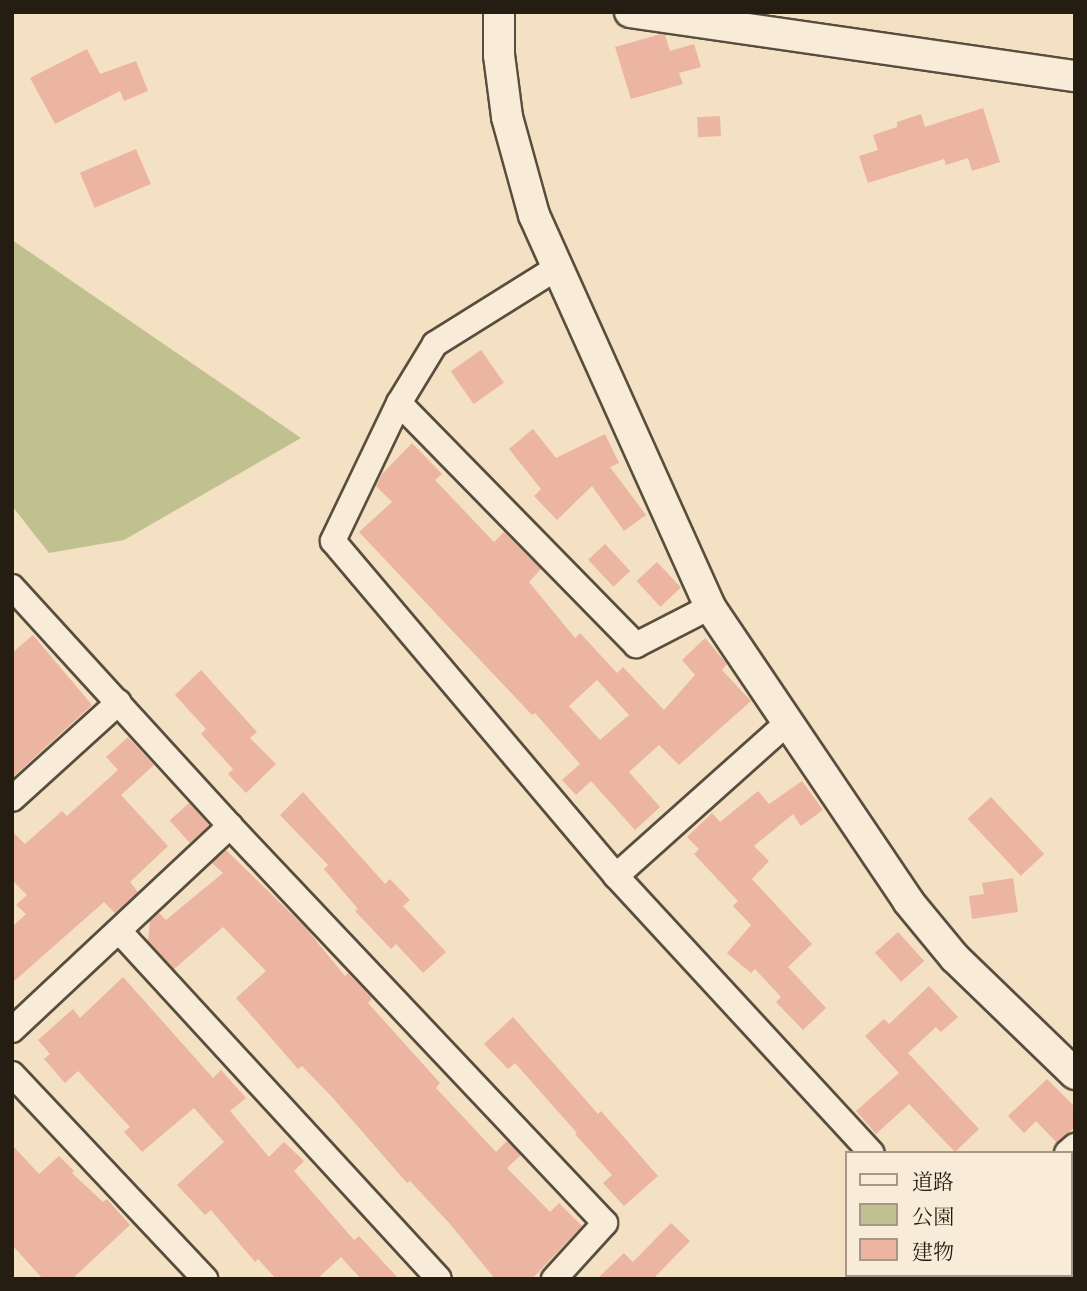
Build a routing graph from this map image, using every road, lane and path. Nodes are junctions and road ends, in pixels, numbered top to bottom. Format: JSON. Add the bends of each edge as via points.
{"nodes":[{"id":1,"x":499,"y":12,"type":"edge"},
{"id":2,"x":629,"y":12,"type":"edge"},
{"id":3,"x":1075,"y":76,"type":"edge"},
{"id":4,"x":555,"y":269,"type":"junction"},
{"id":5,"x":399,"y":403,"type":"junction"},
{"id":6,"x":12,"y":587,"type":"edge"},
{"id":7,"x":710,"y":607,"type":"junction"},
{"id":8,"x":119,"y":702,"type":"junction"},
{"id":9,"x":787,"y":723,"type":"junction"},
{"id":10,"x":12,"y":799,"type":"edge"},
{"id":11,"x":230,"y":826,"type":"junction"},
{"id":12,"x":616,"y":876,"type":"junction"},
{"id":13,"x":120,"y":932,"type":"junction"},
{"id":14,"x":12,"y":1030,"type":"edge"},
{"id":15,"x":12,"y":1074,"type":"edge"},
{"id":16,"x":1075,"y":1074,"type":"edge"},
{"id":17,"x":870,"y":1151,"type":"edge"},
{"id":18,"x":205,"y":1279,"type":"edge"},
{"id":19,"x":439,"y":1279,"type":"edge"},
{"id":20,"x":554,"y":1279,"type":"edge"}],
"edges":[{"from":1,"to":4,"type":"street","via":[[507,117],[534,215]]},
{"from":2,"to":3,"type":"street"},
{"from":4,"to":5,"type":"street","via":[[435,344]]},
{"from":4,"to":7,"type":"street"},
{"from":5,"to":7,"type":"street","via":[[636,645]]},
{"from":5,"to":12,"type":"street","via":[[333,541]]},
{"from":6,"to":8,"type":"street"},
{"from":7,"to":9,"type":"street"},
{"from":8,"to":10,"type":"street"},
{"from":8,"to":11,"type":"street"},
{"from":9,"to":12,"type":"street"},
{"from":9,"to":16,"type":"street","via":[[908,901],[955,958]]},
{"from":11,"to":13,"type":"street"},
{"from":11,"to":20,"type":"street","via":[[605,1223]]},
{"from":12,"to":17,"type":"street"},
{"from":13,"to":14,"type":"street"},
{"from":13,"to":19,"type":"street"},
{"from":15,"to":18,"type":"street"}]}
